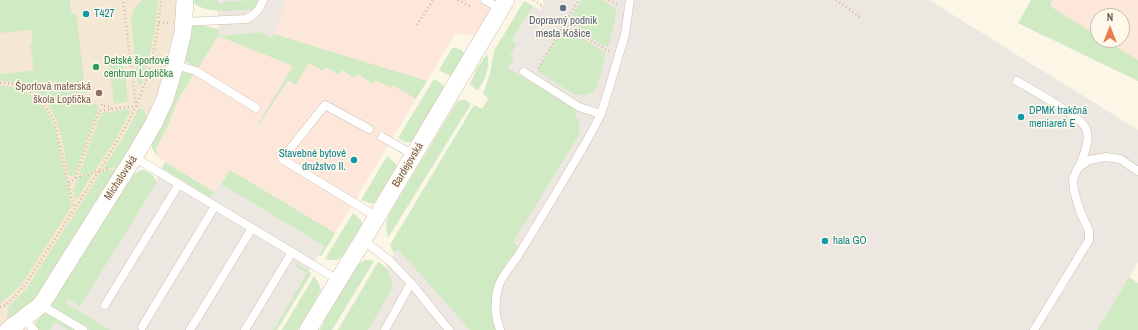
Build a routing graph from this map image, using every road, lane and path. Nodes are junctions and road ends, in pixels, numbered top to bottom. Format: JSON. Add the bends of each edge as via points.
{"nodes":[{"id":1,"x":123,"y":0,"type":"edge"},
{"id":2,"x":161,"y":0,"type":"edge"},
{"id":3,"x":185,"y":0,"type":"edge"},
{"id":4,"x":263,"y":0,"type":"edge"},
{"id":5,"x":433,"y":0,"type":"edge"},
{"id":6,"x":458,"y":0,"type":"edge"},
{"id":7,"x":484,"y":0,"type":"edge"},
{"id":8,"x":534,"y":0,"type":"edge"},
{"id":9,"x":579,"y":0,"type":"edge"},
{"id":10,"x":630,"y":0,"type":"edge"},
{"id":11,"x":836,"y":0,"type":"edge"},
{"id":12,"x":503,"y":4,"type":"edge"},
{"id":13,"x":542,"y":6,"type":"dead end"},
{"id":14,"x":472,"y":8,"type":"dead end"},
{"id":15,"x":861,"y":18,"type":"dead end"},
{"id":16,"x":184,"y":22,"type":"junction"},
{"id":17,"x":564,"y":24,"type":"junction"},
{"id":18,"x":417,"y":25,"type":"dead end"},
{"id":19,"x":618,"y":57,"type":"junction"},
{"id":20,"x":176,"y":65,"type":"junction"},
{"id":21,"x":524,"y":72,"type":"dead end"},
{"id":22,"x":532,"y":77,"type":"junction"},
{"id":23,"x":1017,"y":81,"type":"dead end"},
{"id":24,"x":0,"y":83,"type":"edge"},
{"id":25,"x":102,"y":104,"type":"dead end"},
{"id":26,"x":136,"y":106,"type":"junction"},
{"id":27,"x":256,"y":108,"type":"dead end"},
{"id":28,"x":111,"y":109,"type":"junction"},
{"id":29,"x":601,"y":114,"type":"junction"},
{"id":30,"x":369,"y":129,"type":"dead end"},
{"id":31,"x":382,"y":137,"type":"dead end"},
{"id":32,"x":414,"y":155,"type":"junction"},
{"id":33,"x":131,"y":162,"type":"junction"},
{"id":34,"x":1078,"y":168,"type":"junction"},
{"id":35,"x":99,"y":171,"type":"junction"},
{"id":36,"x":1138,"y":171,"type":"edge"},
{"id":37,"x":75,"y":178,"type":"junction"},
{"id":38,"x":69,"y":182,"type":"junction"},
{"id":39,"x":179,"y":184,"type":"junction"},
{"id":40,"x":215,"y":206,"type":"junction"},
{"id":41,"x":74,"y":208,"type":"junction"},
{"id":42,"x":377,"y":217,"type":"junction"},
{"id":43,"x":252,"y":228,"type":"junction"},
{"id":44,"x":363,"y":240,"type":"junction"},
{"id":45,"x":292,"y":252,"type":"junction"},
{"id":46,"x":338,"y":280,"type":"junction"},
{"id":47,"x":411,"y":283,"type":"junction"},
{"id":48,"x":41,"y":305,"type":"junction"},
{"id":49,"x":105,"y":305,"type":"dead end"},
{"id":50,"x":0,"y":307,"type":"edge"},
{"id":51,"x":29,"y":324,"type":"edge"},
{"id":52,"x":142,"y":327,"type":"dead end"},
{"id":53,"x":8,"y":330,"type":"edge"},
{"id":54,"x":83,"y":330,"type":"edge"},
{"id":55,"x":190,"y":330,"type":"edge"},
{"id":56,"x":244,"y":330,"type":"edge"},
{"id":57,"x":308,"y":330,"type":"edge"},
{"id":58,"x":385,"y":330,"type":"edge"},
{"id":59,"x":449,"y":330,"type":"edge"},
{"id":60,"x":500,"y":330,"type":"edge"},
{"id":61,"x":1034,"y":330,"type":"edge"}],
"edges":[{"from":1,"to":26,"type":"path"},
{"from":2,"to":26,"type":"path","via":[[153,56]]},
{"from":3,"to":16,"type":"street","name":"Michalovská"},
{"from":4,"to":16,"type":"lane","via":[[258,11],[246,19]]},
{"from":5,"to":18,"type":"path"},
{"from":6,"to":14,"type":"path"},
{"from":7,"to":12,"type":"lane"},
{"from":8,"to":13,"type":"path"},
{"from":9,"to":17,"type":"path"},
{"from":10,"to":19,"type":"lane","via":[[625,34]]},
{"from":11,"to":15,"type":"path"},
{"from":12,"to":32,"type":"street","name":"Bardejovská"},
{"from":16,"to":20,"type":"street","name":"Michalovská"},
{"from":17,"to":19,"type":"path"},
{"from":17,"to":22,"type":"path"},
{"from":19,"to":29,"type":"lane"},
{"from":20,"to":27,"type":"lane","via":[[196,71]]},
{"from":20,"to":33,"type":"street","name":"Michalovská","via":[[165,99]]},
{"from":21,"to":22,"type":"lane"},
{"from":22,"to":29,"type":"lane","via":[[579,107]]},
{"from":23,"to":34,"type":"lane","via":[[1075,116],[1086,127],[1087,146]]},
{"from":24,"to":38,"type":"path","via":[[23,88],[40,99],[49,110],[56,124]]},
{"from":25,"to":28,"type":"path","via":[[110,106]]},
{"from":26,"to":28,"type":"path"},
{"from":26,"to":35,"type":"path"},
{"from":28,"to":37,"type":"path","via":[[99,111]]},
{"from":29,"to":60,"type":"lane","via":[[518,257],[501,278],[497,288],[496,306]]},
{"from":30,"to":42,"type":"lane","via":[[325,105],[282,159]]},
{"from":31,"to":32,"type":"lane"},
{"from":32,"to":42,"type":"street","name":"Bardejovská"},
{"from":33,"to":35,"type":"path"},
{"from":33,"to":39,"type":"lane"},
{"from":33,"to":48,"type":"street","name":"Michalovská"},
{"from":34,"to":36,"type":"lane","via":[[1089,160],[1106,157],[1120,159]]},
{"from":34,"to":61,"type":"lane","via":[[1073,179],[1074,191],[1089,231],[1089,240]]},
{"from":35,"to":37,"type":"path"},
{"from":35,"to":41,"type":"path"},
{"from":37,"to":38,"type":"path"},
{"from":38,"to":41,"type":"path"},
{"from":39,"to":40,"type":"lane"},
{"from":39,"to":49,"type":"lane"},
{"from":40,"to":43,"type":"lane"},
{"from":40,"to":52,"type":"lane"},
{"from":41,"to":50,"type":"path","via":[[25,285]]},
{"from":42,"to":44,"type":"street","name":"Bardejovská"},
{"from":43,"to":45,"type":"lane"},
{"from":43,"to":55,"type":"lane"},
{"from":44,"to":46,"type":"street","name":"Bardejovská"},
{"from":44,"to":47,"type":"lane"},
{"from":45,"to":46,"type":"lane"},
{"from":45,"to":56,"type":"lane"},
{"from":46,"to":57,"type":"street","name":"Bardejovská"},
{"from":47,"to":58,"type":"lane"},
{"from":47,"to":59,"type":"lane"},
{"from":48,"to":51,"type":"street","name":"Michalovská"},
{"from":48,"to":54,"type":"lane"},
{"from":51,"to":53,"type":"street","name":"Michalovská"}]}
